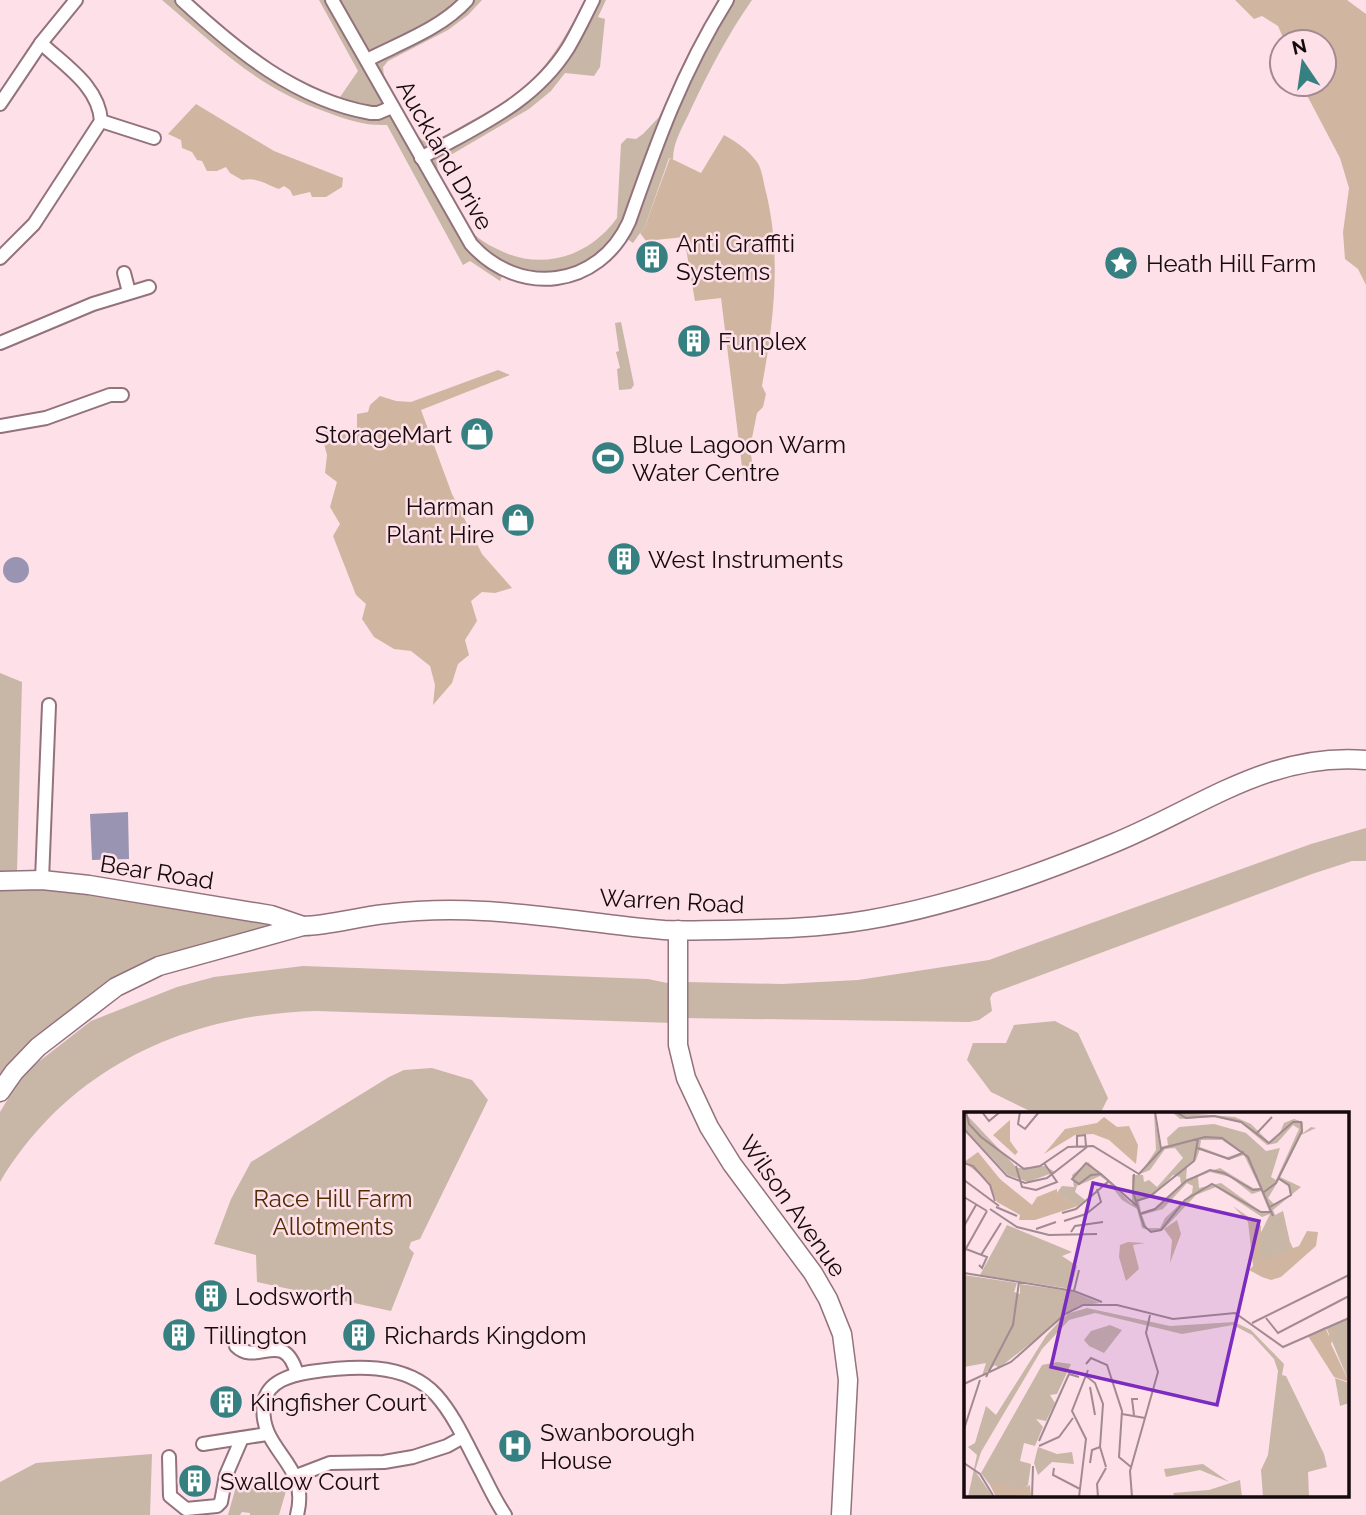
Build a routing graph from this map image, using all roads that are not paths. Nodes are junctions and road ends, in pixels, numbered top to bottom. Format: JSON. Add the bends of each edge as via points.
{"nodes":[{"id":1,"x":76,"y":0,"type":"edge"},
{"id":2,"x":182,"y":0,"type":"edge"},
{"id":3,"x":332,"y":0,"type":"edge"},
{"id":4,"x":467,"y":0,"type":"edge"},
{"id":5,"x":593,"y":0,"type":"edge"},
{"id":6,"x":727,"y":0,"type":"edge"},
{"id":7,"x":41,"y":43,"type":"junction"},
{"id":8,"x":367,"y":60,"type":"junction"},
{"id":9,"x":0,"y":104,"type":"edge"},
{"id":10,"x":392,"y":107,"type":"junction"},
{"id":11,"x":101,"y":121,"type":"junction"},
{"id":12,"x":147,"y":140,"type":"dead end"},
{"id":13,"x":421,"y":158,"type":"junction"},
{"id":14,"x":0,"y":258,"type":"edge"},
{"id":15,"x":124,"y":273,"type":"dead end"},
{"id":16,"x":149,"y":287,"type":"dead end"},
{"id":17,"x":129,"y":292,"type":"junction"},
{"id":18,"x":0,"y":344,"type":"edge"},
{"id":19,"x":122,"y":395,"type":"dead end"},
{"id":20,"x":0,"y":426,"type":"edge"},
{"id":21,"x":49,"y":705,"type":"dead end"},
{"id":22,"x":1366,"y":760,"type":"edge"},
{"id":23,"x":42,"y":880,"type":"junction"},
{"id":24,"x":0,"y":881,"type":"edge"},
{"id":25,"x":303,"y":926,"type":"junction"},
{"id":26,"x":678,"y":930,"type":"junction"},
{"id":27,"x":0,"y":1092,"type":"edge"},
{"id":28,"x":234,"y":1335,"type":"dead end"},
{"id":29,"x":297,"y":1374,"type":"junction"},
{"id":30,"x":267,"y":1434,"type":"junction"},
{"id":31,"x":463,"y":1437,"type":"junction"},
{"id":32,"x":243,"y":1438,"type":"junction"},
{"id":33,"x":203,"y":1444,"type":"dead end"},
{"id":34,"x":169,"y":1457,"type":"dead end"},
{"id":35,"x":296,"y":1476,"type":"junction"},
{"id":36,"x":297,"y":1515,"type":"edge"},
{"id":37,"x":505,"y":1515,"type":"edge"},
{"id":38,"x":841,"y":1515,"type":"edge"}],
"edges":[{"from":1,"to":7,"type":"street"},
{"from":2,"to":10,"type":"street","via":[[241,53],[311,94],[371,113]]},
{"from":3,"to":8,"type":"street","name":"Auckland Drive"},
{"from":4,"to":8,"type":"street","via":[[421,33]]},
{"from":5,"to":13,"type":"street","via":[[567,49],[533,90],[486,123]]},
{"from":6,"to":13,"type":"street","name":"Auckland Drive","via":[[667,113],[624,235],[593,266],[566,276],[538,279],[494,264],[466,236]]},
{"from":7,"to":9,"type":"street"},
{"from":7,"to":11,"type":"street","via":[[91,91]]},
{"from":8,"to":10,"type":"street","name":"Auckland Drive"},
{"from":10,"to":13,"type":"street","name":"Auckland Drive"},
{"from":11,"to":12,"type":"street"},
{"from":11,"to":14,"type":"street","via":[[30,229]]},
{"from":15,"to":17,"type":"street"},
{"from":16,"to":17,"type":"street"},
{"from":17,"to":18,"type":"street"},
{"from":19,"to":20,"type":"street","via":[[46,418]]},
{"from":21,"to":23,"type":"street"},
{"from":22,"to":26,"type":"street","name":"Warren Road","via":[[1315,761],[1265,772],[1112,844],[924,908],[814,927]]},
{"from":23,"to":24,"type":"street","name":"Bear Road"},
{"from":23,"to":25,"type":"street","name":"Bear Road","via":[[271,915]]},
{"from":25,"to":26,"type":"street","name":"Warren Road","via":[[383,914],[485,911]]},
{"from":25,"to":27,"type":"street","name":"Warren Road","via":[[159,966],[125,982],[38,1047]]},
{"from":26,"to":38,"type":"street","name":"Wilson Avenue","via":[[678,1045],[686,1078],[732,1164],[813,1273],[842,1334],[848,1380]]},
{"from":28,"to":29,"type":"street","via":[[243,1352],[280,1350],[288,1354]]},
{"from":29,"to":30,"type":"street","via":[[267,1393]]},
{"from":29,"to":31,"type":"street","via":[[374,1368],[409,1376],[437,1396]]},
{"from":30,"to":32,"type":"street"},
{"from":30,"to":35,"type":"street"},
{"from":31,"to":35,"type":"street","via":[[413,1457],[330,1463]]},
{"from":31,"to":37,"type":"street"},
{"from":32,"to":33,"type":"street"},
{"from":32,"to":34,"type":"street","via":[[217,1506],[186,1509],[170,1496]]},
{"from":35,"to":36,"type":"street"}]}
